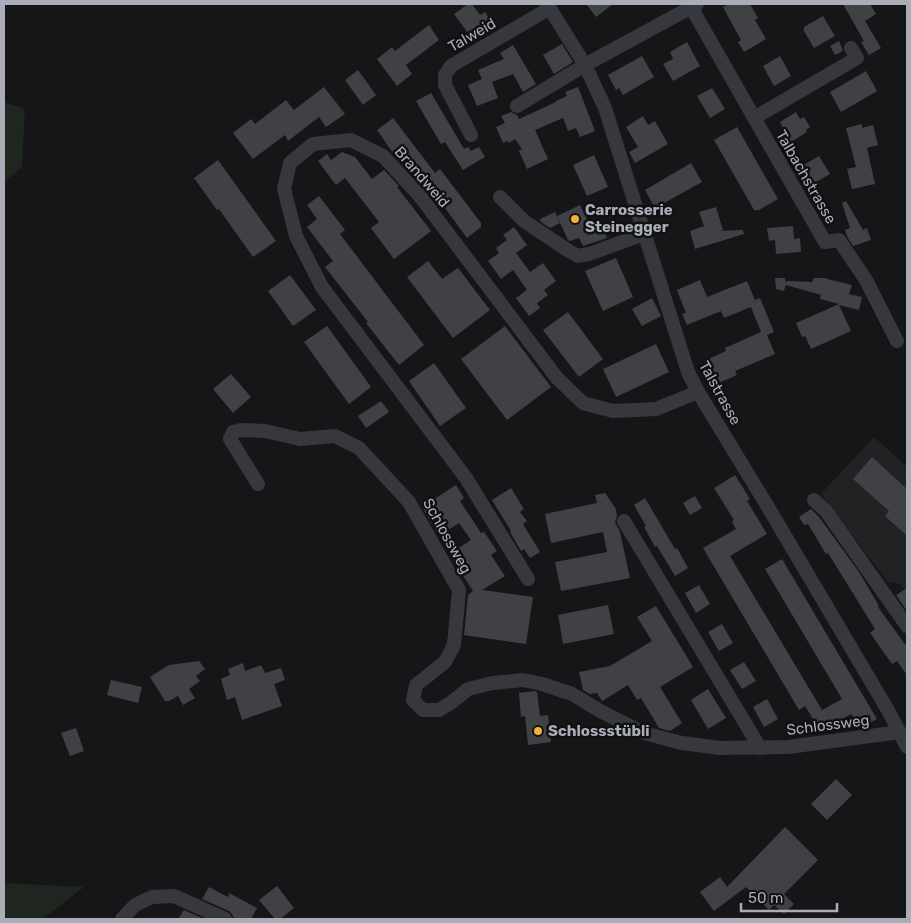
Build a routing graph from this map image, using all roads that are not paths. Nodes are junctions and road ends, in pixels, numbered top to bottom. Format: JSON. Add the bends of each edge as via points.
{"nodes":[{"id":1,"x":694,"y":5,"type":"edge"},
{"id":2,"x":549,"y":6,"type":"edge"},
{"id":3,"x":851,"y":48,"type":"dead end"},
{"id":4,"x":585,"y":65,"type":"junction"},
{"id":5,"x":517,"y":106,"type":"dead end"},
{"id":6,"x":754,"y":118,"type":"junction"},
{"id":7,"x":471,"y":135,"type":"dead end"},
{"id":8,"x":500,"y":197,"type":"dead end"},
{"id":9,"x":644,"y":234,"type":"junction"},
{"id":10,"x":897,"y":341,"type":"dead end"},
{"id":11,"x":698,"y":392,"type":"junction"},
{"id":12,"x":258,"y":484,"type":"dead end"},
{"id":13,"x":814,"y":500,"type":"dead end"},
{"id":14,"x":624,"y":521,"type":"dead end"},
{"id":15,"x":528,"y":579,"type":"dead end"},
{"id":16,"x":907,"y":626,"type":"edge"},
{"id":17,"x":900,"y":732,"type":"junction"},
{"id":18,"x":907,"y":747,"type":"edge"},
{"id":19,"x":760,"y":748,"type":"junction"},
{"id":20,"x":122,"y":919,"type":"edge"},
{"id":21,"x":225,"y":919,"type":"edge"}],
"edges":[{"from":1,"to":4,"type":"street","name":"Talbachstrasse"},
{"from":1,"to":6,"type":"street","name":"Talbachstrasse"},
{"from":2,"to":4,"type":"street","name":"Talstrasse"},
{"from":2,"to":7,"type":"street","name":"Talweid","via":[[451,66],[445,75],[445,86]]},
{"from":3,"to":6,"type":"street","via":[[857,58]]},
{"from":4,"to":5,"type":"street","name":"Talbachstrasse"},
{"from":4,"to":9,"type":"street","name":"Talstrasse","via":[[605,108]]},
{"from":6,"to":10,"type":"street","name":"Talbachstrasse","via":[[825,242],[839,240],[866,280]]},
{"from":8,"to":9,"type":"street","via":[[524,220],[578,256]]},
{"from":9,"to":11,"type":"street","name":"Talstrasse","via":[[688,372]]},
{"from":11,"to":15,"type":"street","name":"Brandweid","via":[[656,409],[613,411],[583,403],[557,378],[419,195],[383,156],[351,140],[312,144],[290,163],[284,189],[296,236],[322,288],[466,478]]},
{"from":11,"to":17,"type":"street","name":"Talstrasse"},
{"from":12,"to":19,"type":"street","name":"Schlossweg","via":[[230,439],[233,432],[265,431],[300,439],[335,436],[359,448],[409,502],[459,590],[454,645],[445,662],[416,685],[413,700],[423,710],[439,710],[468,689],[493,682],[523,680],[572,694],[644,733],[720,748]]},
{"from":13,"to":16,"type":"street","via":[[826,511]]},
{"from":14,"to":19,"type":"street"},
{"from":17,"to":18,"type":"street","name":"Talstrasse"},
{"from":17,"to":19,"type":"street","name":"Schlossweg","via":[[788,748]]},
{"from":20,"to":21,"type":"street","via":[[135,906],[152,897],[174,896]]}]}
